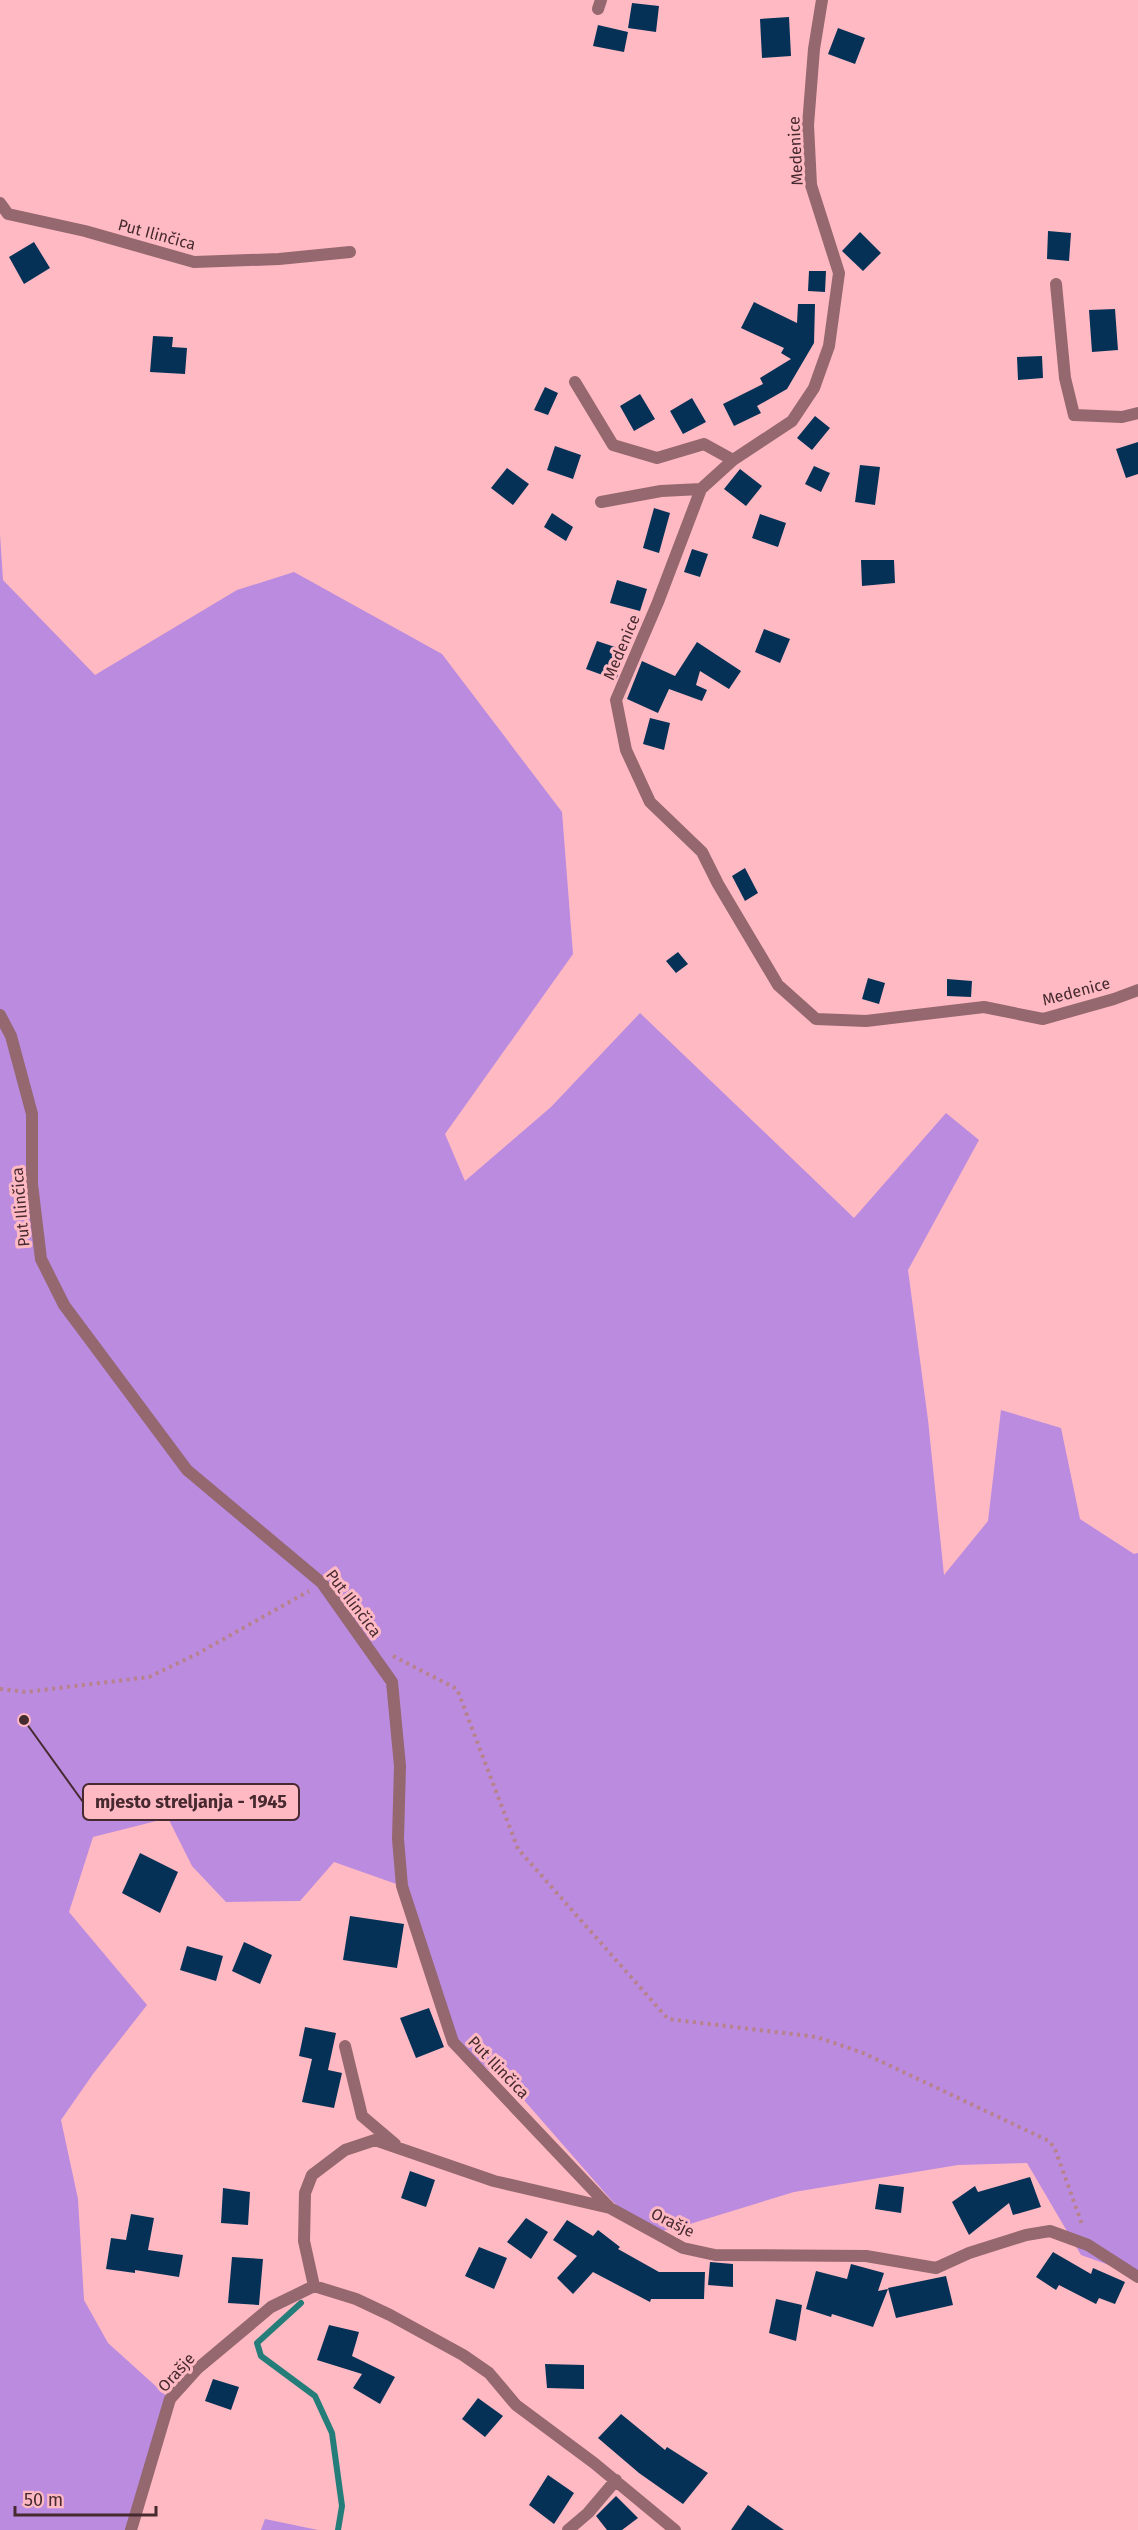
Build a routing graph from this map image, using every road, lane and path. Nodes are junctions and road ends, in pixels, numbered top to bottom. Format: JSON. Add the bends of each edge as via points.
{"nodes":[{"id":1,"x":822,"y":0,"type":"edge"},
{"id":2,"x":0,"y":203,"type":"edge"},
{"id":3,"x":350,"y":252,"type":"dead end"},
{"id":4,"x":1056,"y":284,"type":"dead end"},
{"id":5,"x":575,"y":382,"type":"dead end"},
{"id":6,"x":1138,"y":413,"type":"edge"},
{"id":7,"x":733,"y":460,"type":"junction"},
{"id":8,"x":701,"y":489,"type":"junction"},
{"id":9,"x":601,"y":502,"type":"dead end"},
{"id":10,"x":1138,"y":990,"type":"edge"},
{"id":11,"x":0,"y":1015,"type":"edge"},
{"id":12,"x":322,"y":1583,"type":"junction"},
{"id":13,"x":362,"y":1641,"type":"junction"},
{"id":14,"x":0,"y":1689,"type":"edge"},
{"id":15,"x":345,"y":2046,"type":"dead end"},
{"id":16,"x":398,"y":2146,"type":"junction"},
{"id":17,"x":610,"y":2208,"type":"junction"},
{"id":18,"x":1088,"y":2245,"type":"junction"},
{"id":19,"x":1138,"y":2277,"type":"edge"},
{"id":20,"x":314,"y":2286,"type":"junction"},
{"id":21,"x":615,"y":2480,"type":"junction"},
{"id":22,"x":130,"y":2530,"type":"edge"},
{"id":23,"x":568,"y":2530,"type":"edge"},
{"id":24,"x":675,"y":2530,"type":"edge"}],
"edges":[{"from":1,"to":7,"type":"street","name":"Medenice","via":[[808,125],[811,185],[839,273],[829,346],[814,388],[792,421]]},
{"from":2,"to":3,"type":"street","name":"Put Ilinčica","via":[[8,214],[194,262],[279,260]]},
{"from":4,"to":6,"type":"street","via":[[1065,378],[1074,415],[1122,417]]},
{"from":5,"to":7,"type":"street","via":[[613,445],[657,458],[704,444]]},
{"from":7,"to":8,"type":"street","name":"Medenice"},
{"from":8,"to":9,"type":"street","via":[[661,491]]},
{"from":8,"to":10,"type":"street","name":"Medenice","via":[[616,700],[626,750],[650,802],[702,852],[778,985],[816,1019],[866,1021],[984,1006],[1043,1019]]},
{"from":11,"to":12,"type":"street","name":"Put Ilinčica","via":[[11,1036],[32,1114],[32,1184],[41,1258],[64,1305],[187,1470]]},
{"from":12,"to":13,"type":"street","name":"Put Ilinčica"},
{"from":12,"to":14,"type":"path","via":[[149,1677],[26,1692]]},
{"from":13,"to":17,"type":"street","name":"Put Ilinčica","via":[[392,1682],[400,1766],[398,1839],[402,1886],[453,2042]]},
{"from":13,"to":18,"type":"path","via":[[457,1689],[518,1849],[668,2019],[817,2037],[863,2053],[1049,2141]]},
{"from":15,"to":16,"type":"street","via":[[362,2116]]},
{"from":16,"to":17,"type":"street","name":"Orašje","via":[[494,2181]]},
{"from":16,"to":20,"type":"street","name":"Orašje","via":[[375,2140],[345,2150],[312,2175],[305,2193],[304,2241]]},
{"from":17,"to":18,"type":"street","name":"Orašje","via":[[683,2248],[716,2255],[866,2256],[936,2268],[969,2253],[1050,2231]]},
{"from":18,"to":19,"type":"street","name":"Orašje"},
{"from":20,"to":21,"type":"street","via":[[356,2299],[463,2355],[489,2373],[516,2405]]},
{"from":20,"to":22,"type":"street","name":"Orašje","via":[[271,2307],[197,2369],[170,2399]]},
{"from":21,"to":23,"type":"street"},
{"from":21,"to":24,"type":"street"}]}
